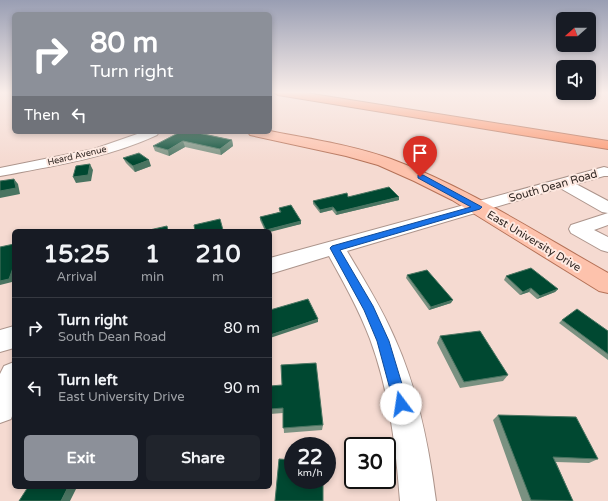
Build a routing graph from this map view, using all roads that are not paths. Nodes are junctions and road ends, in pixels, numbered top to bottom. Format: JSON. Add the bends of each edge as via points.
{"nodes":[{"id":1,"x":424,"y":115,"type":"edge"},
{"id":2,"x":492,"y":115,"type":"edge"},
{"id":3,"x":608,"y":133,"type":"edge"},
{"id":4,"x":148,"y":134,"type":"edge"},
{"id":5,"x":265,"y":134,"type":"edge"},
{"id":6,"x":608,"y":145,"type":"edge"},
{"id":7,"x":606,"y":171,"type":"edge"},
{"id":8,"x":0,"y":172,"type":"edge"},
{"id":9,"x":562,"y":183,"type":"junction"},
{"id":10,"x":478,"y":207,"type":"junction"},
{"id":11,"x":608,"y":208,"type":"edge"},
{"id":12,"x":608,"y":219,"type":"edge"},
{"id":13,"x":608,"y":245,"type":"edge"},
{"id":14,"x":335,"y":248,"type":"junction"},
{"id":15,"x":272,"y":265,"type":"edge"},
{"id":16,"x":608,"y":284,"type":"edge"},
{"id":17,"x":12,"y":338,"type":"edge"},
{"id":18,"x":0,"y":341,"type":"edge"},
{"id":19,"x":12,"y":380,"type":"edge"},
{"id":20,"x":0,"y":408,"type":"edge"},
{"id":21,"x":418,"y":501,"type":"edge"}],
"edges":[{"from":1,"to":6,"type":"highway"},
{"from":2,"to":3,"type":"highway"},
{"from":4,"to":8,"type":"street","name":"Heard Avenue","via":[[93,154]]},
{"from":5,"to":10,"type":"main road","name":"East University Drive","via":[[343,150],[384,162],[439,186]]},
{"from":7,"to":9,"type":"street","name":"South Dean Road"},
{"from":9,"to":10,"type":"street","name":"South Dean Road"},
{"from":9,"to":11,"type":"street"},
{"from":10,"to":14,"type":"street","name":"South Dean Road"},
{"from":10,"to":16,"type":"main road","name":"East University Drive"},
{"from":12,"to":13,"type":"street","via":[[578,229]]},
{"from":14,"to":15,"type":"street","name":"South Dean Road"},
{"from":14,"to":21,"type":"street","via":[[369,309],[383,341],[407,428]]},
{"from":17,"to":18,"type":"street"},
{"from":19,"to":20,"type":"street"}]}
